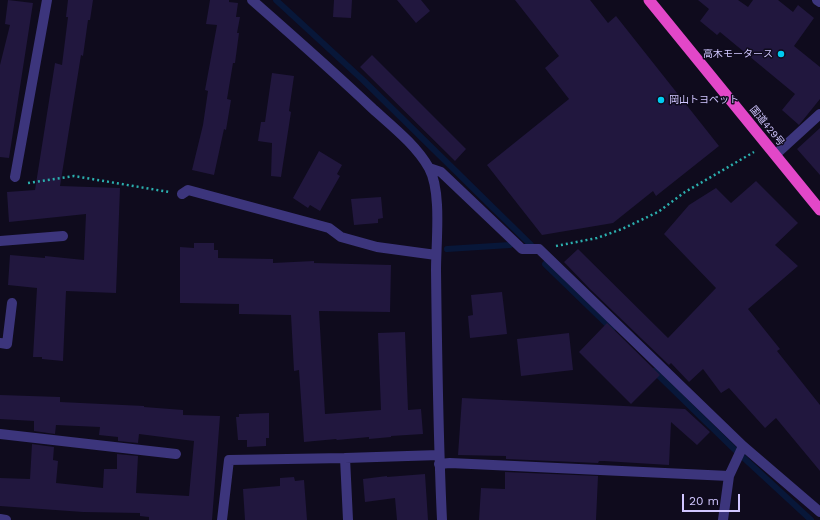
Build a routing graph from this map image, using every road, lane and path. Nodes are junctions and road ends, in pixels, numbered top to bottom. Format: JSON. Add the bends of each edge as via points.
{"nodes":[{"id":1,"x":47,"y":0,"type":"edge"},
{"id":2,"x":252,"y":0,"type":"edge"},
{"id":3,"x":649,"y":0,"type":"edge"},
{"id":4,"x":817,"y":0,"type":"edge"},
{"id":5,"x":820,"y":2,"type":"edge"},
{"id":6,"x":820,"y":114,"type":"edge"},
{"id":7,"x":766,"y":144,"type":"junction"},
{"id":8,"x":775,"y":155,"type":"junction"},
{"id":9,"x":429,"y":168,"type":"junction"},
{"id":10,"x":15,"y":176,"type":"dead end"},
{"id":11,"x":23,"y":183,"type":"dead end"},
{"id":12,"x":182,"y":194,"type":"joint"},
{"id":13,"x":820,"y":210,"type":"edge"},
{"id":14,"x":63,"y":236,"type":"dead end"},
{"id":15,"x":0,"y":241,"type":"edge"},
{"id":16,"x":539,"y":249,"type":"junction"},
{"id":17,"x":436,"y":255,"type":"junction"},
{"id":18,"x":12,"y":303,"type":"dead end"},
{"id":19,"x":0,"y":343,"type":"edge"},
{"id":20,"x":0,"y":434,"type":"edge"},
{"id":21,"x":741,"y":451,"type":"junction"},
{"id":22,"x":176,"y":454,"type":"dead end"},
{"id":23,"x":345,"y":458,"type":"junction"},
{"id":24,"x":439,"y":460,"type":"junction"},
{"id":25,"x":729,"y":476,"type":"junction"},
{"id":26,"x":820,"y":512,"type":"edge"},
{"id":27,"x":0,"y":519,"type":"edge"},
{"id":28,"x":6,"y":520,"type":"edge"},
{"id":29,"x":222,"y":520,"type":"edge"},
{"id":30,"x":348,"y":520,"type":"edge"},
{"id":31,"x":442,"y":520,"type":"edge"},
{"id":32,"x":723,"y":520,"type":"edge"}],
"edges":[{"from":1,"to":10,"type":"street"},
{"from":2,"to":9,"type":"street","via":[[410,143]]},
{"from":3,"to":7,"type":"highway","name":"国道429号"},
{"from":4,"to":5,"type":"street"},
{"from":6,"to":8,"type":"street"},
{"from":7,"to":8,"type":"highway","name":"国道429号"},
{"from":7,"to":16,"type":"path","via":[[685,192],[658,212],[622,229],[597,238]]},
{"from":8,"to":13,"type":"highway","name":"国道429号"},
{"from":9,"to":16,"type":"street","via":[[441,172],[522,250]]},
{"from":9,"to":17,"type":"street","via":[[437,193]]},
{"from":11,"to":12,"type":"path","via":[[74,176]]},
{"from":12,"to":17,"type":"street","via":[[188,190],[329,228],[341,237],[376,247]]},
{"from":14,"to":15,"type":"street"},
{"from":16,"to":21,"type":"street"},
{"from":17,"to":24,"type":"street"},
{"from":18,"to":19,"type":"street","via":[[7,344]]},
{"from":20,"to":22,"type":"street"},
{"from":21,"to":25,"type":"street"},
{"from":21,"to":26,"type":"street"},
{"from":23,"to":24,"type":"street"},
{"from":23,"to":29,"type":"street","via":[[228,460]]},
{"from":23,"to":30,"type":"street"},
{"from":24,"to":25,"type":"street","via":[[450,463]]},
{"from":24,"to":31,"type":"street"},
{"from":25,"to":32,"type":"street"},
{"from":27,"to":28,"type":"street"}]}
